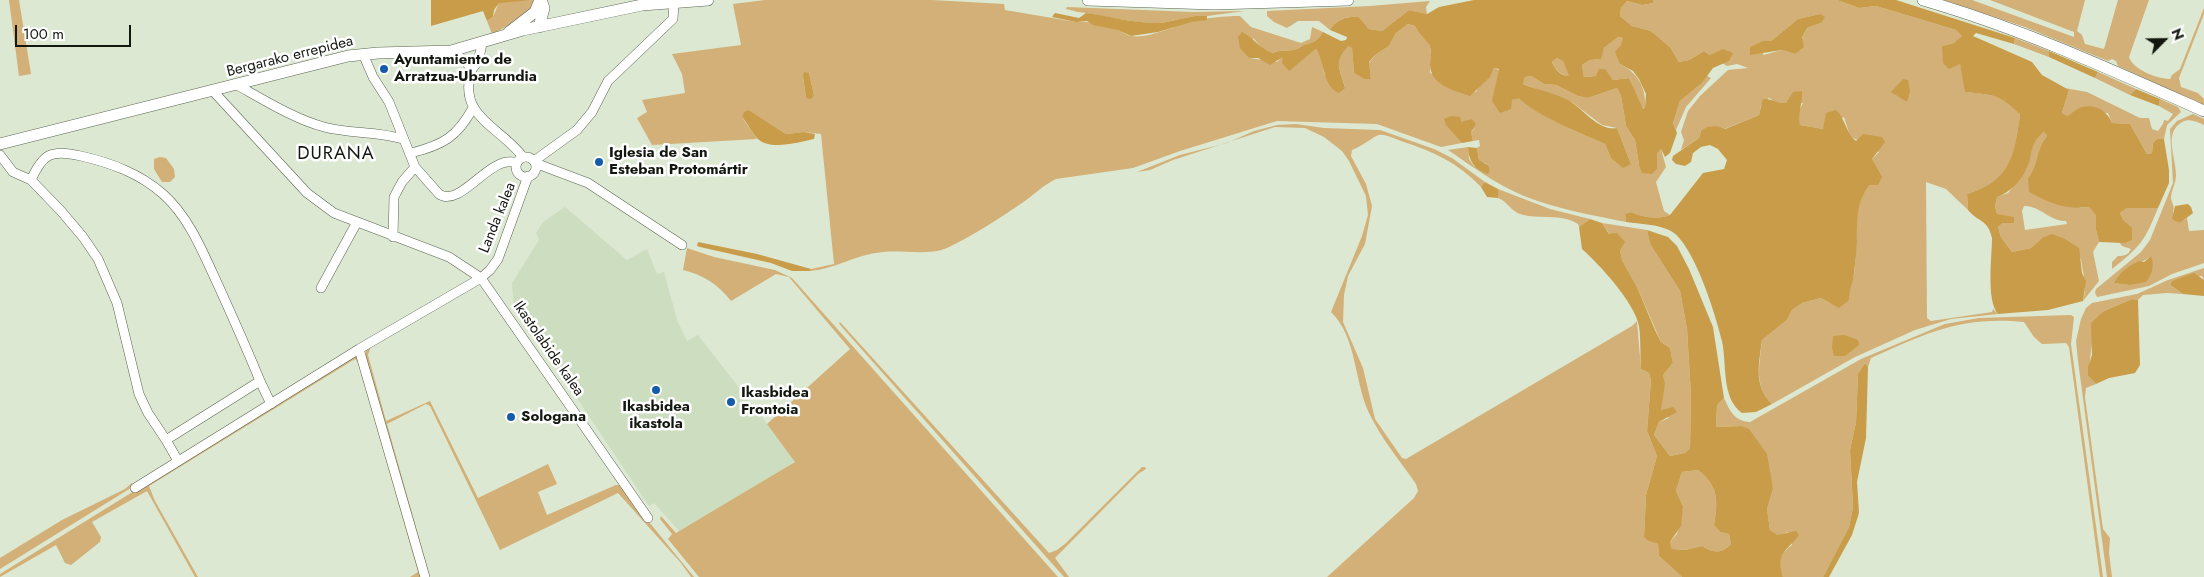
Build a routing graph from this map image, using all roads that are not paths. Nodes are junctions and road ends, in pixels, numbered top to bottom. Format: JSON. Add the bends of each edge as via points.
{"nodes":[{"id":1,"x":540,"y":0,"type":"edge"},
{"id":2,"x":708,"y":0,"type":"edge"},
{"id":3,"x":1088,"y":0,"type":"edge"},
{"id":4,"x":1348,"y":0,"type":"edge"},
{"id":5,"x":1923,"y":0,"type":"edge"},
{"id":6,"x":674,"y":3,"type":"junction"},
{"id":7,"x":539,"y":12,"type":"junction"},
{"id":8,"x":562,"y":22,"type":"junction"},
{"id":9,"x":539,"y":27,"type":"junction"},
{"id":10,"x":506,"y":35,"type":"junction"},
{"id":11,"x":482,"y":43,"type":"junction"},
{"id":12,"x":451,"y":51,"type":"junction"},
{"id":13,"x":364,"y":54,"type":"junction"},
{"id":14,"x":472,"y":70,"type":"junction"},
{"id":15,"x":237,"y":85,"type":"junction"},
{"id":16,"x":213,"y":91,"type":"junction"},
{"id":17,"x":473,"y":108,"type":"junction"},
{"id":18,"x":2204,"y":111,"type":"edge"},
{"id":19,"x":403,"y":139,"type":"junction"},
{"id":20,"x":0,"y":144,"type":"edge"},
{"id":21,"x":411,"y":153,"type":"junction"},
{"id":22,"x":0,"y":155,"type":"edge"},
{"id":23,"x":520,"y":160,"type":"junction"},
{"id":24,"x":535,"y":162,"type":"junction"},
{"id":25,"x":415,"y":167,"type":"junction"},
{"id":26,"x":528,"y":176,"type":"junction"},
{"id":27,"x":31,"y":180,"type":"junction"},
{"id":28,"x":357,"y":222,"type":"junction"},
{"id":29,"x":393,"y":236,"type":"junction"},
{"id":30,"x":682,"y":245,"type":"dead end"},
{"id":31,"x":481,"y":278,"type":"junction"},
{"id":32,"x":321,"y":288,"type":"dead end"},
{"id":33,"x":359,"y":350,"type":"junction"},
{"id":34,"x":260,"y":381,"type":"junction"},
{"id":35,"x":271,"y":404,"type":"junction"},
{"id":36,"x":166,"y":440,"type":"junction"},
{"id":37,"x":178,"y":461,"type":"junction"},
{"id":38,"x":135,"y":488,"type":"dead end"},
{"id":39,"x":648,"y":518,"type":"dead end"},
{"id":40,"x":425,"y":577,"type":"edge"}],
"edges":[{"from":1,"to":7,"type":"street"},
{"from":2,"to":6,"type":"street","name":"Bergarako errepidea"},
{"from":3,"to":4,"type":"street","via":[[1214,4]]},
{"from":5,"to":18,"type":"street","via":[[2013,30],[2112,69]]},
{"from":6,"to":8,"type":"street","name":"Bergarako errepidea","via":[[642,5]]},
{"from":6,"to":24,"type":"street","via":[[673,19],[608,81],[592,112],[577,130]]},
{"from":7,"to":8,"type":"street","via":[[551,20]]},
{"from":7,"to":9,"type":"street"},
{"from":7,"to":10,"type":"street"},
{"from":8,"to":9,"type":"street","name":"Bergarako errepidea"},
{"from":9,"to":10,"type":"street","name":"Bergarako errepidea"},
{"from":10,"to":11,"type":"street","name":"Bergarako errepidea"},
{"from":11,"to":12,"type":"street","name":"Bergarako errepidea"},
{"from":11,"to":14,"type":"street"},
{"from":12,"to":13,"type":"street","name":"Bergarako errepidea"},
{"from":12,"to":14,"type":"street"},
{"from":13,"to":15,"type":"street","name":"Bergarako errepidea"},
{"from":13,"to":19,"type":"street","via":[[372,77],[389,102]]},
{"from":14,"to":17,"type":"street","via":[[468,97]]},
{"from":15,"to":16,"type":"street","name":"Bergarako errepidea"},
{"from":15,"to":19,"type":"street","via":[[323,127]]},
{"from":16,"to":20,"type":"street","name":"Bergarako errepidea"},
{"from":16,"to":28,"type":"street","name":"Ikastolabide kalea","via":[[307,193],[334,213]]},
{"from":17,"to":21,"type":"street","via":[[462,127],[447,140]]},
{"from":17,"to":23,"type":"street"},
{"from":19,"to":21,"type":"street"},
{"from":21,"to":25,"type":"street"},
{"from":22,"to":27,"type":"street","via":[[13,172]]},
{"from":23,"to":24,"type":"street","via":[[530,157]]},
{"from":23,"to":25,"type":"street","via":[[484,173],[448,198],[439,194]]},
{"from":23,"to":26,"type":"street","via":[[518,172]]},
{"from":24,"to":26,"type":"street","via":[[534,172]]},
{"from":24,"to":30,"type":"street","via":[[588,183]]},
{"from":25,"to":29,"type":"street","via":[[394,196]]},
{"from":26,"to":31,"type":"street","name":"Landa kalea","via":[[504,245],[490,270]]},
{"from":27,"to":34,"type":"street","via":[[43,159],[59,152],[107,162],[130,172],[163,194],[188,225],[202,250]]},
{"from":27,"to":36,"type":"street","via":[[83,237],[98,259],[118,302],[139,394]]},
{"from":28,"to":29,"type":"street","name":"Ikastolabide kalea"},
{"from":28,"to":32,"type":"street"},
{"from":29,"to":31,"type":"street","name":"Ikastolabide kalea","via":[[449,257]]},
{"from":31,"to":33,"type":"street","name":"Landa kalea"},
{"from":31,"to":39,"type":"street","name":"Ikastolabide kalea"},
{"from":33,"to":35,"type":"street","name":"Landa kalea"},
{"from":33,"to":40,"type":"street"},
{"from":34,"to":35,"type":"street"},
{"from":34,"to":36,"type":"street"},
{"from":35,"to":37,"type":"street","name":"Landa kalea"},
{"from":36,"to":37,"type":"street"},
{"from":37,"to":38,"type":"street","name":"Landa kalea"}]}
